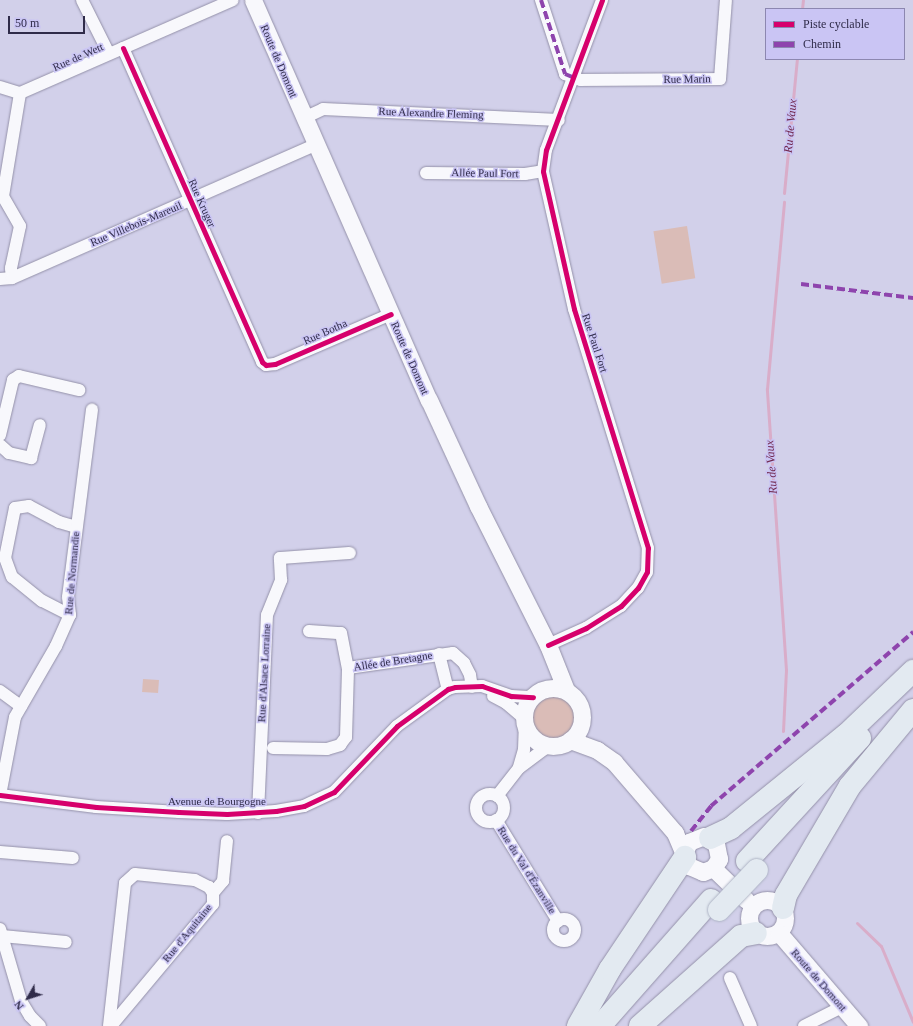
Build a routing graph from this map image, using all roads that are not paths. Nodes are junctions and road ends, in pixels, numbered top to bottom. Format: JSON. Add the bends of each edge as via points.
{"nodes":[{"id":1,"x":82,"y":0,"type":"edge"},
{"id":2,"x":233,"y":0,"type":"edge"},
{"id":3,"x":253,"y":0,"type":"edge"},
{"id":4,"x":541,"y":0,"type":"edge"},
{"id":5,"x":602,"y":0,"type":"edge"},
{"id":6,"x":726,"y":0,"type":"edge"},
{"id":7,"x":122,"y":48,"type":"junction"},
{"id":8,"x":109,"y":54,"type":"junction"},
{"id":9,"x":574,"y":78,"type":"junction"},
{"id":10,"x":0,"y":87,"type":"edge"},
{"id":11,"x":19,"y":93,"type":"junction"},
{"id":12,"x":304,"y":118,"type":"junction"},
{"id":13,"x":559,"y":120,"type":"junction"},
{"id":14,"x":315,"y":145,"type":"junction"},
{"id":15,"x":543,"y":171,"type":"junction"},
{"id":16,"x":426,"y":172,"type":"dead end"},
{"id":17,"x":190,"y":201,"type":"junction"},
{"id":18,"x":12,"y":278,"type":"junction"},
{"id":19,"x":0,"y":279,"type":"edge"},
{"id":20,"x":391,"y":314,"type":"junction"},
{"id":21,"x":266,"y":365,"type":"joint"},
{"id":22,"x":79,"y":390,"type":"dead end"},
{"id":23,"x":92,"y":410,"type":"dead end"},
{"id":24,"x":40,"y":425,"type":"dead end"},
{"id":25,"x":0,"y":435,"type":"edge"},
{"id":26,"x":0,"y":445,"type":"edge"},
{"id":27,"x":76,"y":527,"type":"junction"},
{"id":28,"x":350,"y":553,"type":"dead end"},
{"id":29,"x":70,"y":615,"type":"junction"},
{"id":30,"x":309,"y":631,"type":"dead end"},
{"id":31,"x":548,"y":645,"type":"junction"},
{"id":32,"x":439,"y":654,"type":"junction"},
{"id":33,"x":348,"y":668,"type":"junction"},
{"id":34,"x":913,"y":671,"type":"edge"},
{"id":35,"x":913,"y":680,"type":"edge"},
{"id":36,"x":472,"y":687,"type":"junction"},
{"id":37,"x":448,"y":690,"type":"junction"},
{"id":38,"x":566,"y":690,"type":"junction"},
{"id":39,"x":0,"y":691,"type":"edge"},
{"id":40,"x":537,"y":693,"type":"junction"},
{"id":41,"x":913,"y":700,"type":"edge"},
{"id":42,"x":21,"y":706,"type":"junction"},
{"id":43,"x":913,"y":710,"type":"edge"},
{"id":44,"x":525,"y":721,"type":"junction"},
{"id":45,"x":582,"y":721,"type":"junction"},
{"id":46,"x":4,"y":740,"type":"edge"},
{"id":47,"x":570,"y":740,"type":"junction"},
{"id":48,"x":549,"y":745,"type":"junction"},
{"id":49,"x":273,"y":748,"type":"dead end"},
{"id":50,"x":519,"y":768,"type":"junction"},
{"id":51,"x":0,"y":795,"type":"edge"},
{"id":52,"x":497,"y":796,"type":"junction"},
{"id":53,"x":258,"y":813,"type":"junction"},
{"id":54,"x":496,"y":820,"type":"junction"},
{"id":55,"x":707,"y":837,"type":"junction"},
{"id":56,"x":227,"y":841,"type":"dead end"},
{"id":57,"x":0,"y":852,"type":"edge"},
{"id":58,"x":685,"y":854,"type":"junction"},
{"id":59,"x":73,"y":858,"type":"dead end"},
{"id":60,"x":752,"y":866,"type":"junction"},
{"id":61,"x":713,"y":868,"type":"junction"},
{"id":62,"x":213,"y":893,"type":"junction"},
{"id":63,"x":715,"y":905,"type":"junction"},
{"id":64,"x":753,"y":907,"type":"junction"},
{"id":65,"x":783,"y":908,"type":"junction"},
{"id":66,"x":558,"y":921,"type":"dead end"},
{"id":67,"x":1,"y":933,"type":"edge"},
{"id":68,"x":756,"y":933,"type":"junction"},
{"id":69,"x":778,"y":933,"type":"junction"},
{"id":70,"x":66,"y":942,"type":"dead end"},
{"id":71,"x":730,"y":978,"type":"dead end"},
{"id":72,"x":842,"y":1007,"type":"junction"},
{"id":73,"x":40,"y":1026,"type":"edge"},
{"id":74,"x":110,"y":1026,"type":"edge"},
{"id":75,"x":578,"y":1026,"type":"edge"},
{"id":76,"x":600,"y":1026,"type":"edge"},
{"id":77,"x":618,"y":1026,"type":"edge"},
{"id":78,"x":640,"y":1026,"type":"edge"},
{"id":79,"x":751,"y":1026,"type":"edge"},
{"id":80,"x":804,"y":1026,"type":"edge"},
{"id":81,"x":859,"y":1026,"type":"edge"}],
"edges":[{"from":1,"to":8,"type":"street"},
{"from":2,"to":7,"type":"street","name":"Rue de Wett"},
{"from":3,"to":12,"type":"main road","name":"Route de Domont"},
{"from":4,"to":9,"type":"street","via":[[565,74]]},
{"from":5,"to":9,"type":"street","name":"Rue Paul Fort"},
{"from":6,"to":9,"type":"street","name":"Rue Marin","via":[[720,79]]},
{"from":7,"to":8,"type":"street","name":"Rue de Wett"},
{"from":7,"to":17,"type":"street","name":"Rue Kruger"},
{"from":8,"to":11,"type":"street","name":"Rue de Wett"},
{"from":9,"to":13,"type":"street","name":"Rue Paul Fort"},
{"from":10,"to":11,"type":"street"},
{"from":11,"to":18,"type":"street","via":[[3,196],[20,226],[11,268]]},
{"from":12,"to":13,"type":"street","name":"Rue Alexandre Fleming","via":[[323,109]]},
{"from":12,"to":14,"type":"main road","name":"Route de Domont"},
{"from":13,"to":15,"type":"street","name":"Rue Paul Fort","via":[[546,150]]},
{"from":14,"to":17,"type":"street","name":"Rue Villebois-Mareuil"},
{"from":14,"to":20,"type":"main road","name":"Route de Domont"},
{"from":15,"to":16,"type":"street","name":"Allée Paul Fort","via":[[525,174]]},
{"from":15,"to":31,"type":"street","name":"Rue Paul Fort","via":[[576,315],[648,548],[647,572],[638,588],[621,606],[586,628]]},
{"from":17,"to":18,"type":"street","name":"Rue Villebois-Mareuil"},
{"from":17,"to":21,"type":"street","name":"Rue Kruger","via":[[260,359]]},
{"from":18,"to":19,"type":"street","name":"Rue Villebois-Mareuil"},
{"from":20,"to":21,"type":"street","name":"Rue Botha","via":[[275,364]]},
{"from":20,"to":31,"type":"main road","name":"Route de Domont","via":[[478,506]]},
{"from":22,"to":25,"type":"street","via":[[19,376],[12,380]]},
{"from":23,"to":27,"type":"street","name":"Rue de Normandie"},
{"from":24,"to":26,"type":"street","via":[[31,458],[9,453]]},
{"from":27,"to":29,"type":"street","name":"Rue de Normandie","via":[[68,597]]},
{"from":27,"to":29,"type":"street","via":[[59,522],[29,506],[15,508],[6,558],[12,577],[42,601]]},
{"from":28,"to":53,"type":"street","name":"Rue d'Alsace Lorraine","via":[[280,558],[281,580],[267,615]]},
{"from":29,"to":42,"type":"street","name":"Rue de Normandie","via":[[56,646]]},
{"from":30,"to":33,"type":"street","name":"Allée de Bretagne","via":[[341,633]]},
{"from":31,"to":38,"type":"main road","name":"Route de Domont"},
{"from":31,"to":40,"type":"main road","name":"Route de Domont","via":[[547,673]]},
{"from":32,"to":33,"type":"street","name":"Allée de Bretagne"},
{"from":32,"to":36,"type":"street","name":"Allée de Bretagne","via":[[453,653],[460,657],[470,675]]},
{"from":32,"to":37,"type":"street","name":"Allée de Bretagne"},
{"from":33,"to":49,"type":"street","name":"Allée de Bretagne","via":[[346,737],[340,745],[327,749]]},
{"from":34,"to":55,"type":"highway","via":[[846,735],[731,828]]},
{"from":35,"to":60,"type":"highway"},
{"from":36,"to":37,"type":"street","name":"Avenue de Bourgogne","via":[[455,686]]},
{"from":36,"to":40,"type":"street","name":"Avenue de Bourgogne","via":[[482,686],[511,696]]},
{"from":36,"to":44,"type":"street","name":"Avenue de Bourgogne","via":[[506,703]]},
{"from":37,"to":53,"type":"street","name":"Avenue de Bourgogne","via":[[397,726],[334,792],[304,806]]},
{"from":38,"to":40,"type":"main road","via":[[558,688]]},
{"from":38,"to":45,"type":"main road","via":[[574,696],[581,708]]},
{"from":39,"to":42,"type":"street"},
{"from":40,"to":44,"type":"main road","via":[[529,700]]},
{"from":41,"to":60,"type":"highway"},
{"from":42,"to":46,"type":"street","name":"Rue de Normandie"},
{"from":43,"to":65,"type":"highway","via":[[850,786],[786,895]]},
{"from":44,"to":48,"type":"main road","via":[[536,740]]},
{"from":44,"to":50,"type":"street","via":[[524,750]]},
{"from":45,"to":47,"type":"main road","via":[[579,731]]},
{"from":45,"to":55,"type":"main road","via":[[598,740],[625,759],[676,819]]},
{"from":46,"to":51,"type":"street","name":"Rue de Normandie"},
{"from":47,"to":48,"type":"main road"},
{"from":47,"to":58,"type":"main road","via":[[597,750],[614,762],[675,833]]},
{"from":48,"to":50,"type":"street"},
{"from":50,"to":52,"type":"street"},
{"from":51,"to":53,"type":"street","name":"Avenue de Bourgogne","via":[[111,808]]},
{"from":52,"to":54,"type":"street","name":"Rue du Val d'Ézanville","via":[[504,806]]},
{"from":52,"to":54,"type":"street","name":"Rue du Val d'Ézanville","via":[[482,796],[476,806],[481,818],[491,822]]},
{"from":54,"to":66,"type":"street","name":"Rue du Val d'Ézanville"},
{"from":55,"to":58,"type":"main road","via":[[689,842]]},
{"from":55,"to":61,"type":"main road","via":[[716,844],[720,854]]},
{"from":56,"to":62,"type":"street","via":[[223,881]]},
{"from":57,"to":59,"type":"street"},
{"from":58,"to":61,"type":"main road","via":[[689,866],[698,871]]},
{"from":58,"to":75,"type":"highway","via":[[610,969]]},
{"from":60,"to":63,"type":"highway"},
{"from":61,"to":64,"type":"main road"},
{"from":62,"to":74,"type":"street","name":"Rue d'Aquitaine","via":[[213,904]]},
{"from":62,"to":74,"type":"street","name":"Rue d'Aquitaine","via":[[209,887],[188,880],[135,874],[125,884]]},
{"from":63,"to":76,"type":"highway"},
{"from":63,"to":77,"type":"highway"},
{"from":64,"to":65,"type":"main road","via":[[770,900]]},
{"from":64,"to":68,"type":"main road","via":[[749,917]]},
{"from":65,"to":69,"type":"main road","via":[[785,923]]},
{"from":67,"to":70,"type":"street"},
{"from":67,"to":73,"type":"street","via":[[21,1001]]},
{"from":68,"to":69,"type":"main road","via":[[767,936]]},
{"from":68,"to":78,"type":"highway","via":[[749,932],[737,939]]},
{"from":69,"to":72,"type":"main road","name":"Route de Domont"},
{"from":71,"to":79,"type":"street"},
{"from":72,"to":80,"type":"street"},
{"from":72,"to":81,"type":"main road","name":"Route de Domont"}]}
